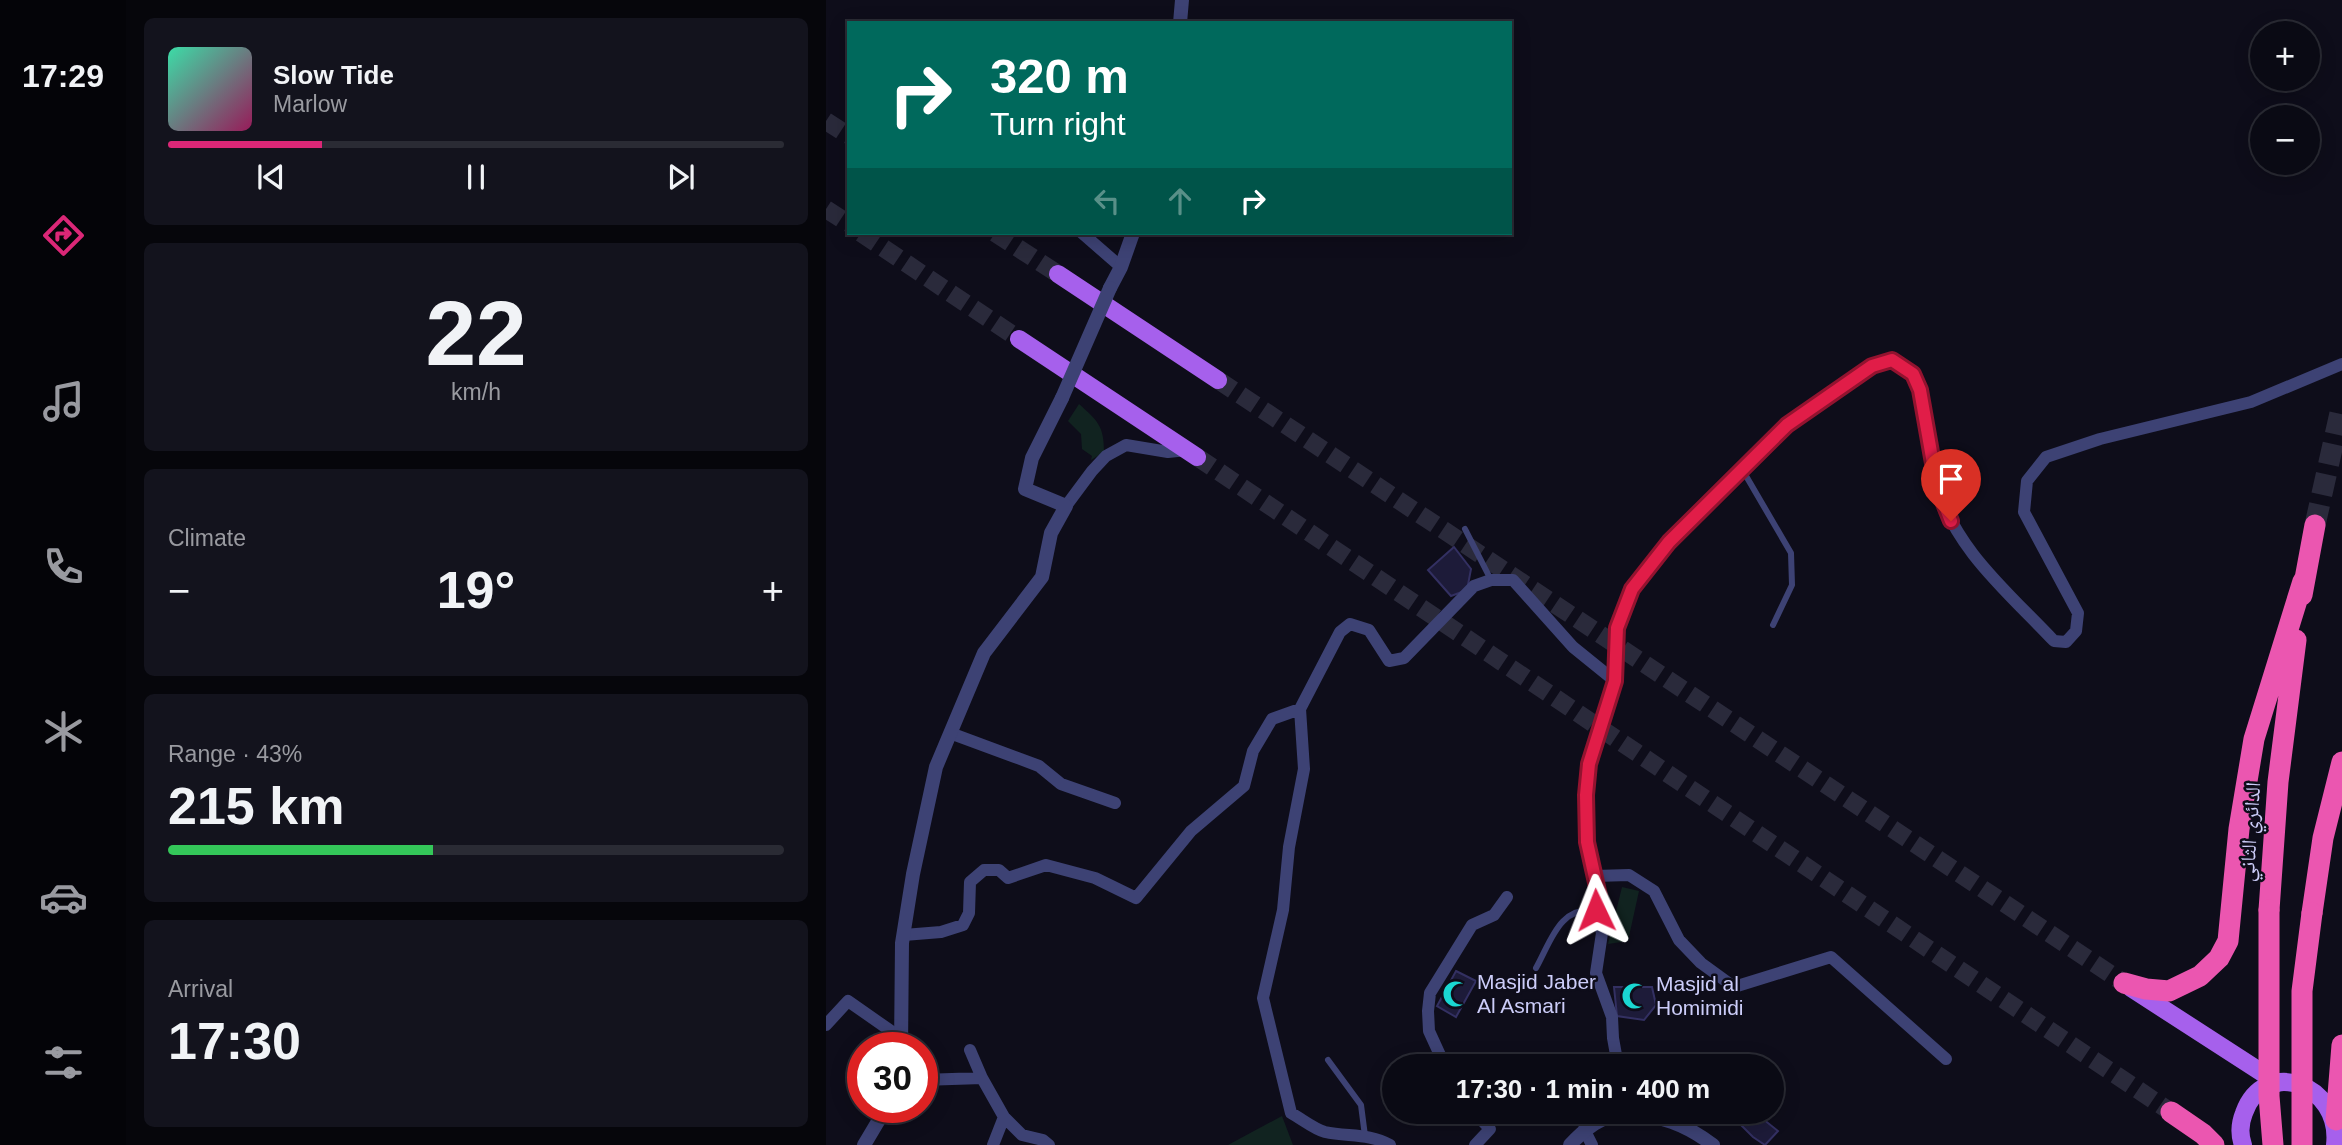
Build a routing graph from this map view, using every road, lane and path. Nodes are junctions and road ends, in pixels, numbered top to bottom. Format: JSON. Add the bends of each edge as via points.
{"nodes":[{"id":1,"x":1182,"y":0,"type":"edge"},
{"id":2,"x":1180,"y":21,"type":"edge"},
{"id":3,"x":1084,"y":235,"type":"edge"},
{"id":4,"x":1132,"y":235,"type":"edge"},
{"id":5,"x":1121,"y":267,"type":"junction"},
{"id":6,"x":1058,"y":274,"type":"tunnel mouth"},
{"id":7,"x":1019,"y":339,"type":"tunnel mouth"},
{"id":8,"x":2342,"y":364,"type":"edge"},
{"id":9,"x":1218,"y":380,"type":"tunnel mouth"},
{"id":10,"x":1192,"y":454,"type":"joint"},
{"id":11,"x":1742,"y":469,"type":"junction"},
{"id":12,"x":1066,"y":506,"type":"junction"},
{"id":13,"x":2315,"y":524,"type":"tunnel mouth"},
{"id":14,"x":1465,"y":529,"type":"dead end"},
{"id":15,"x":1490,"y":580,"type":"junction"},
{"id":16,"x":2303,"y":581,"type":"junction"},
{"id":17,"x":1773,"y":625,"type":"dead end"},
{"id":18,"x":1615,"y":681,"type":"junction"},
{"id":19,"x":1300,"y":709,"type":"junction"},
{"id":20,"x":950,"y":733,"type":"junction"},
{"id":21,"x":2342,"y":762,"type":"edge"},
{"id":22,"x":1115,"y":803,"type":"dead end"},
{"id":23,"x":1595,"y":876,"type":"junction"},
{"id":24,"x":1507,"y":897,"type":"dead end"},
{"id":25,"x":1596,"y":910,"type":"junction"},
{"id":26,"x":904,"y":935,"type":"junction"},
{"id":27,"x":1536,"y":968,"type":"dead end"},
{"id":28,"x":2124,"y":983,"type":"joint"},
{"id":29,"x":826,"y":1025,"type":"edge"},
{"id":30,"x":887,"y":1032,"type":"edge"},
{"id":31,"x":901,"y":1032,"type":"edge"},
{"id":32,"x":2342,"y":1045,"type":"edge"},
{"id":33,"x":970,"y":1050,"type":"dead end"},
{"id":34,"x":1440,"y":1054,"type":"edge"},
{"id":35,"x":1616,"y":1054,"type":"edge"},
{"id":36,"x":1946,"y":1059,"type":"dead end"},
{"id":37,"x":1328,"y":1060,"type":"dead end"},
{"id":38,"x":982,"y":1078,"type":"junction"},
{"id":39,"x":938,"y":1079,"type":"edge"},
{"id":40,"x":2278,"y":1083,"type":"junction"},
{"id":41,"x":2171,"y":1112,"type":"joint"},
{"id":42,"x":1004,"y":1116,"type":"junction"},
{"id":43,"x":2339,"y":1122,"type":"edge"},
{"id":44,"x":877,"y":1123,"type":"edge"},
{"id":45,"x":1485,"y":1124,"type":"edge"},
{"id":46,"x":1592,"y":1124,"type":"edge"},
{"id":47,"x":1678,"y":1124,"type":"edge"},
{"id":48,"x":1584,"y":1129,"type":"junction"},
{"id":49,"x":1365,"y":1136,"type":"junction"},
{"id":50,"x":864,"y":1145,"type":"edge"},
{"id":51,"x":993,"y":1145,"type":"edge"},
{"id":52,"x":1049,"y":1145,"type":"edge"},
{"id":53,"x":1390,"y":1145,"type":"edge"},
{"id":54,"x":1475,"y":1145,"type":"edge"},
{"id":55,"x":1570,"y":1145,"type":"edge"},
{"id":56,"x":1592,"y":1145,"type":"edge"},
{"id":57,"x":1713,"y":1145,"type":"edge"},
{"id":58,"x":2214,"y":1145,"type":"edge"},
{"id":59,"x":2232,"y":1145,"type":"edge"},
{"id":60,"x":2243,"y":1145,"type":"edge"},
{"id":61,"x":2273,"y":1145,"type":"edge"},
{"id":62,"x":2302,"y":1145,"type":"edge"},
{"id":63,"x":2335,"y":1145,"type":"edge"}],
"edges":[{"from":1,"to":2,"type":"street"},
{"from":3,"to":5,"type":"street"},
{"from":4,"to":5,"type":"street"},
{"from":5,"to":12,"type":"street","bridge":true,"via":[[1032,458],[1025,489]]},
{"from":6,"to":9,"type":"main road"},
{"from":7,"to":10,"type":"main road"},
{"from":8,"to":11,"type":"street","via":[[2252,402],[2046,457],[2027,481],[2024,512],[2078,613],[2076,631],[2066,642],[2054,641],[1977,558],[1951,521],[1937,486],[1920,390],[1913,374],[1892,360],[1872,366],[1787,425]]},
{"from":10,"to":12,"type":"street","via":[[1126,445],[1106,456]]},
{"from":11,"to":17,"type":"lane","via":[[1791,553],[1793,585]]},
{"from":11,"to":18,"type":"street","via":[[1669,542],[1632,589],[1617,628]]},
{"from":12,"to":20,"type":"street","via":[[1051,533],[1042,577],[984,653]]},
{"from":13,"to":16,"type":"highway","name":"الدائري الثاني"},
{"from":14,"to":15,"type":"lane"},
{"from":15,"to":18,"type":"street","via":[[1513,580],[1573,647]]},
{"from":15,"to":19,"type":"street","via":[[1474,586],[1404,658],[1389,661],[1369,630],[1350,624],[1340,632]]},
{"from":16,"to":28,"type":"highway","via":[[2255,739],[2239,829],[2228,941],[2219,958],[2200,976],[2169,991]]},
{"from":16,"to":61,"type":"highway","name":"الدائري الثاني","bridge":true,"via":[[2277,782],[2269,910]]},
{"from":18,"to":23,"type":"street","via":[[1589,764],[1587,842]]},
{"from":19,"to":26,"type":"street","via":[[1272,719],[1253,751],[1244,786],[1191,831],[1136,898],[1095,878],[1046,865],[1008,878],[999,870],[984,870],[970,882],[969,912],[963,925]]},
{"from":19,"to":49,"type":"street","via":[[1304,769],[1283,910],[1263,998],[1292,1113],[1323,1132]]},
{"from":20,"to":22,"type":"street","via":[[1039,766],[1061,784]]},
{"from":20,"to":26,"type":"street","via":[[936,767]]},
{"from":21,"to":62,"type":"highway","bridge":true,"via":[[2323,838],[2302,991]]},
{"from":23,"to":25,"type":"street"},
{"from":23,"to":36,"type":"street","via":[[1629,875],[1654,891],[1679,940],[1734,987],[1831,957]]},
{"from":24,"to":34,"type":"street","via":[[1494,915],[1472,925],[1430,993],[1429,1031]]},
{"from":25,"to":27,"type":"lane","via":[[1581,909],[1566,916]]},
{"from":25,"to":35,"type":"street","via":[[1602,933],[1596,973],[1612,1017]]},
{"from":26,"to":31,"type":"street"},
{"from":28,"to":40,"type":"main road"},
{"from":29,"to":30,"type":"street","via":[[848,1002]]},
{"from":32,"to":43,"type":"highway"},
{"from":33,"to":38,"type":"street"},
{"from":37,"to":49,"type":"lane","via":[[1361,1105]]},
{"from":38,"to":39,"type":"street"},
{"from":38,"to":42,"type":"street"},
{"from":40,"to":43,"type":"main road","via":[[2294,1082],[2321,1094]]},
{"from":40,"to":60,"type":"main road","via":[[2264,1088],[2245,1109],[2240,1124]]},
{"from":41,"to":58,"type":"highway"},
{"from":41,"to":59,"type":"main road"},
{"from":42,"to":51,"type":"street"},
{"from":42,"to":52,"type":"street","via":[[1022,1135]]},
{"from":43,"to":63,"type":"main road"},
{"from":44,"to":50,"type":"street"},
{"from":45,"to":54,"type":"street","via":[[1490,1129]]},
{"from":46,"to":48,"type":"street"},
{"from":47,"to":57,"type":"street"},
{"from":48,"to":55,"type":"street"},
{"from":48,"to":56,"type":"street"},
{"from":49,"to":53,"type":"street"}]}
